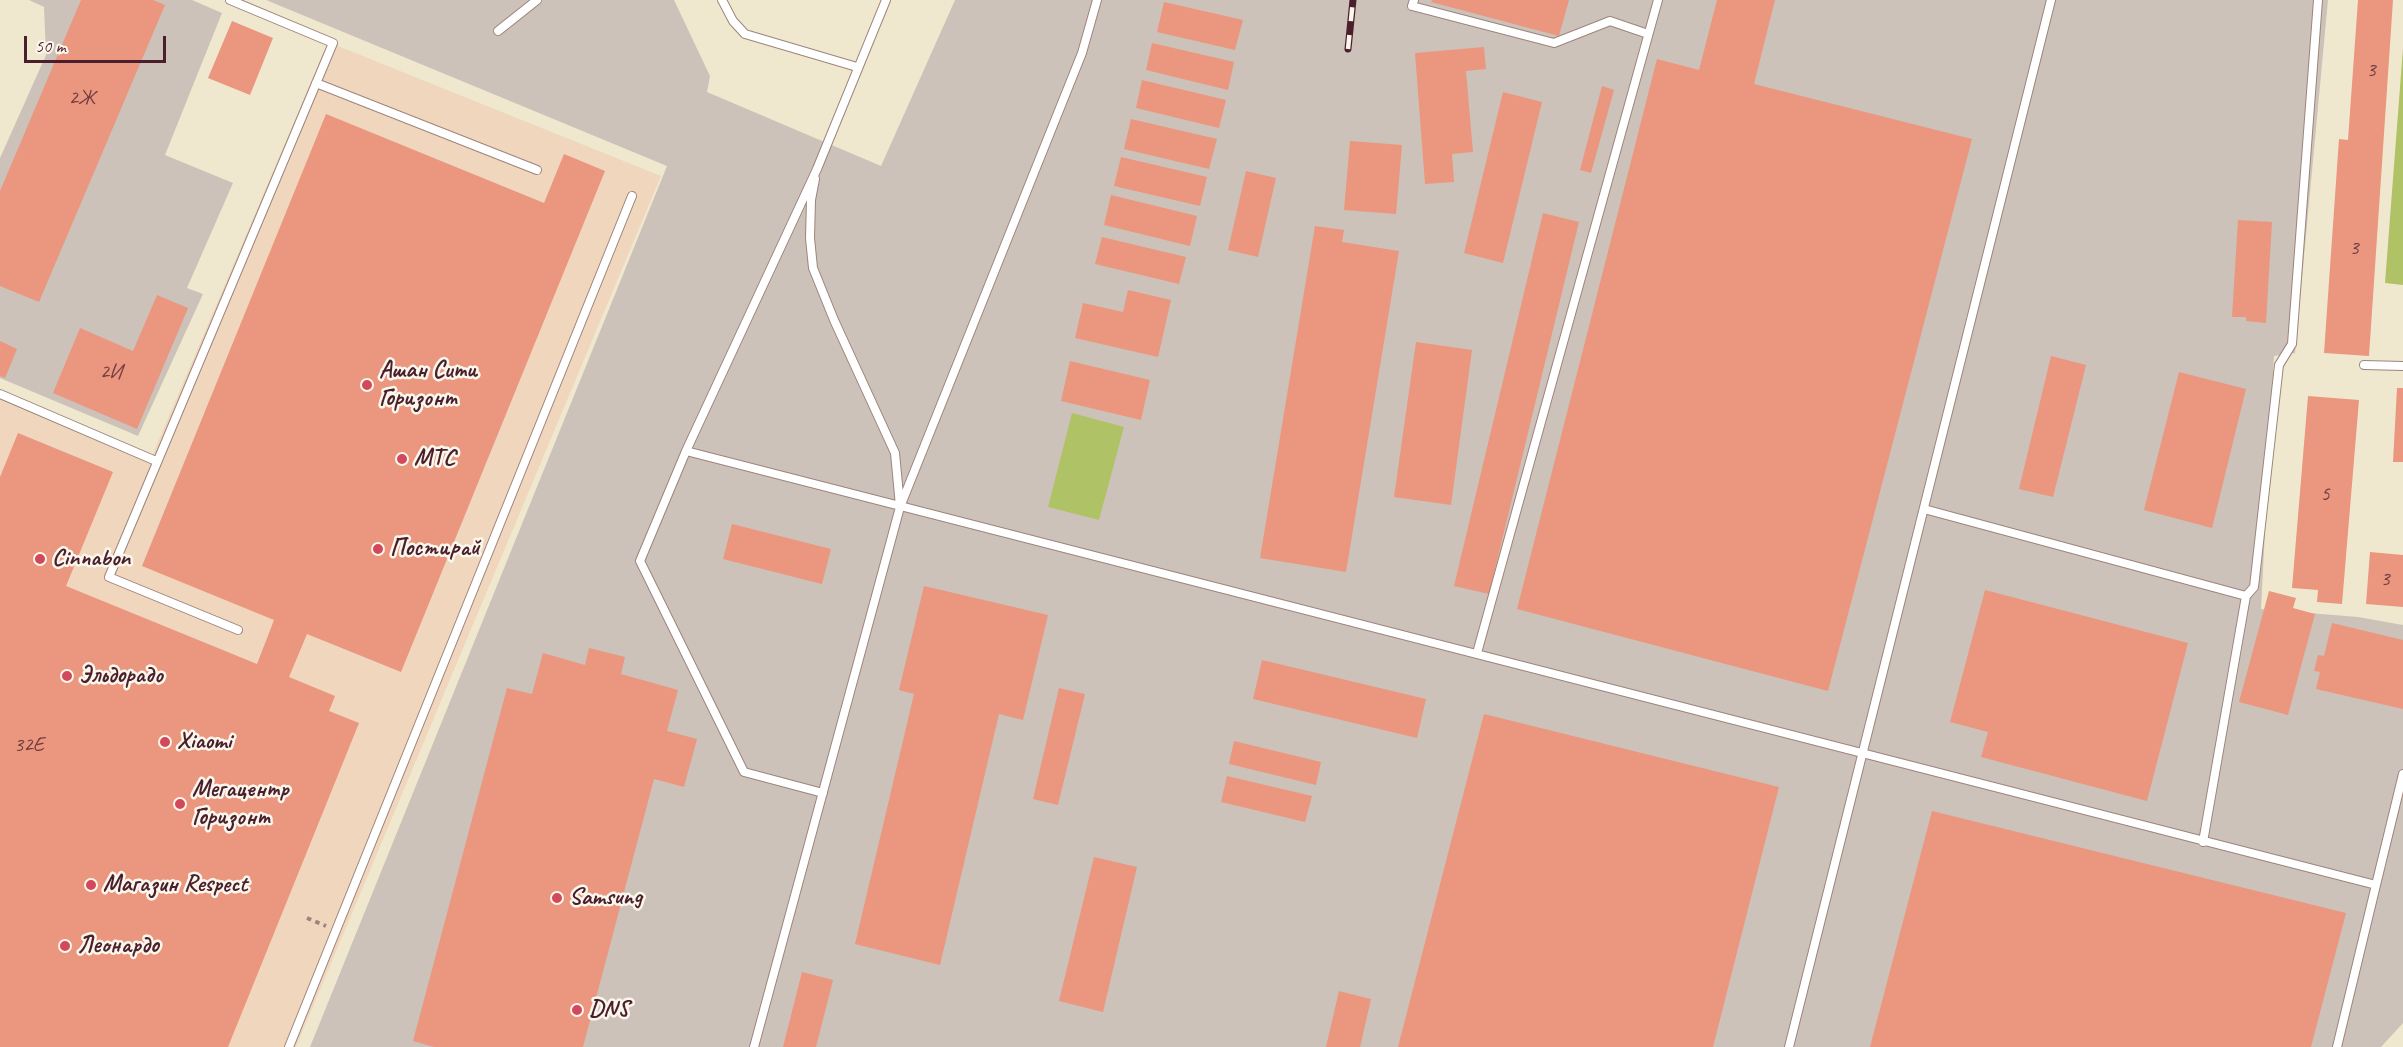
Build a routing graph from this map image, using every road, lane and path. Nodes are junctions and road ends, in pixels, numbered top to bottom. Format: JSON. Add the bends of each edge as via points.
{"nodes":[{"id":1,"x":230,"y":0,"type":"edge"},
{"id":2,"x":537,"y":0,"type":"edge"},
{"id":3,"x":722,"y":0,"type":"edge"},
{"id":4,"x":886,"y":0,"type":"edge"},
{"id":5,"x":1097,"y":0,"type":"edge"},
{"id":6,"x":1414,"y":0,"type":"edge"},
{"id":7,"x":1658,"y":0,"type":"edge"},
{"id":8,"x":2052,"y":0,"type":"edge"},
{"id":9,"x":2318,"y":0,"type":"edge"},
{"id":10,"x":498,"y":31,"type":"dead end"},
{"id":11,"x":1648,"y":34,"type":"junction"},
{"id":12,"x":857,"y":67,"type":"junction"},
{"id":13,"x":316,"y":83,"type":"junction"},
{"id":14,"x":817,"y":169,"type":"junction"},
{"id":15,"x":537,"y":170,"type":"dead end"},
{"id":16,"x":632,"y":196,"type":"dead end"},
{"id":17,"x":2364,"y":365,"type":"dead end"},
{"id":18,"x":2403,"y":366,"type":"edge"},
{"id":19,"x":0,"y":394,"type":"edge"},
{"id":20,"x":686,"y":451,"type":"junction"},
{"id":21,"x":156,"y":461,"type":"junction"},
{"id":22,"x":900,"y":507,"type":"junction"},
{"id":23,"x":1923,"y":509,"type":"junction"},
{"id":24,"x":2246,"y":596,"type":"junction"},
{"id":25,"x":238,"y":630,"type":"dead end"},
{"id":26,"x":1477,"y":653,"type":"junction"},
{"id":27,"x":1863,"y":753,"type":"junction"},
{"id":28,"x":2403,"y":774,"type":"edge"},
{"id":29,"x":823,"y":793,"type":"junction"},
{"id":30,"x":2204,"y":842,"type":"junction"},
{"id":31,"x":2376,"y":885,"type":"junction"},
{"id":32,"x":307,"y":918,"type":"dead end"},
{"id":33,"x":336,"y":930,"type":"junction"},
{"id":34,"x":289,"y":1047,"type":"edge"},
{"id":35,"x":754,"y":1047,"type":"edge"},
{"id":36,"x":1789,"y":1047,"type":"edge"},
{"id":37,"x":2337,"y":1047,"type":"edge"}],
"edges":[{"from":1,"to":13,"type":"lane","via":[[333,44]]},
{"from":2,"to":10,"type":"lane"},
{"from":3,"to":12,"type":"lane","via":[[745,33]]},
{"from":4,"to":12,"type":"lane"},
{"from":5,"to":22,"type":"lane","via":[[1082,53]]},
{"from":6,"to":11,"type":"lane","via":[[1412,6],[1554,43],[1610,21]]},
{"from":7,"to":11,"type":"lane"},
{"from":8,"to":23,"type":"lane"},
{"from":9,"to":24,"type":"lane","via":[[2292,344],[2279,365],[2254,587]]},
{"from":11,"to":26,"type":"lane"},
{"from":12,"to":14,"type":"lane"},
{"from":13,"to":15,"type":"lane"},
{"from":13,"to":21,"type":"lane"},
{"from":14,"to":20,"type":"lane"},
{"from":14,"to":22,"type":"lane","via":[[811,201],[813,268],[895,453]]},
{"from":16,"to":33,"type":"lane"},
{"from":17,"to":18,"type":"lane"},
{"from":19,"to":21,"type":"lane"},
{"from":20,"to":22,"type":"lane"},
{"from":20,"to":29,"type":"lane","via":[[640,561],[744,772]]},
{"from":21,"to":25,"type":"lane","via":[[109,577]]},
{"from":22,"to":26,"type":"lane"},
{"from":22,"to":29,"type":"lane"},
{"from":23,"to":24,"type":"lane"},
{"from":23,"to":27,"type":"lane"},
{"from":24,"to":30,"type":"lane"},
{"from":26,"to":27,"type":"lane"},
{"from":27,"to":30,"type":"lane"},
{"from":27,"to":36,"type":"lane"},
{"from":28,"to":31,"type":"lane"},
{"from":29,"to":35,"type":"lane"},
{"from":30,"to":31,"type":"lane"},
{"from":31,"to":37,"type":"lane"},
{"from":32,"to":33,"type":"path"},
{"from":33,"to":34,"type":"lane"}]}
